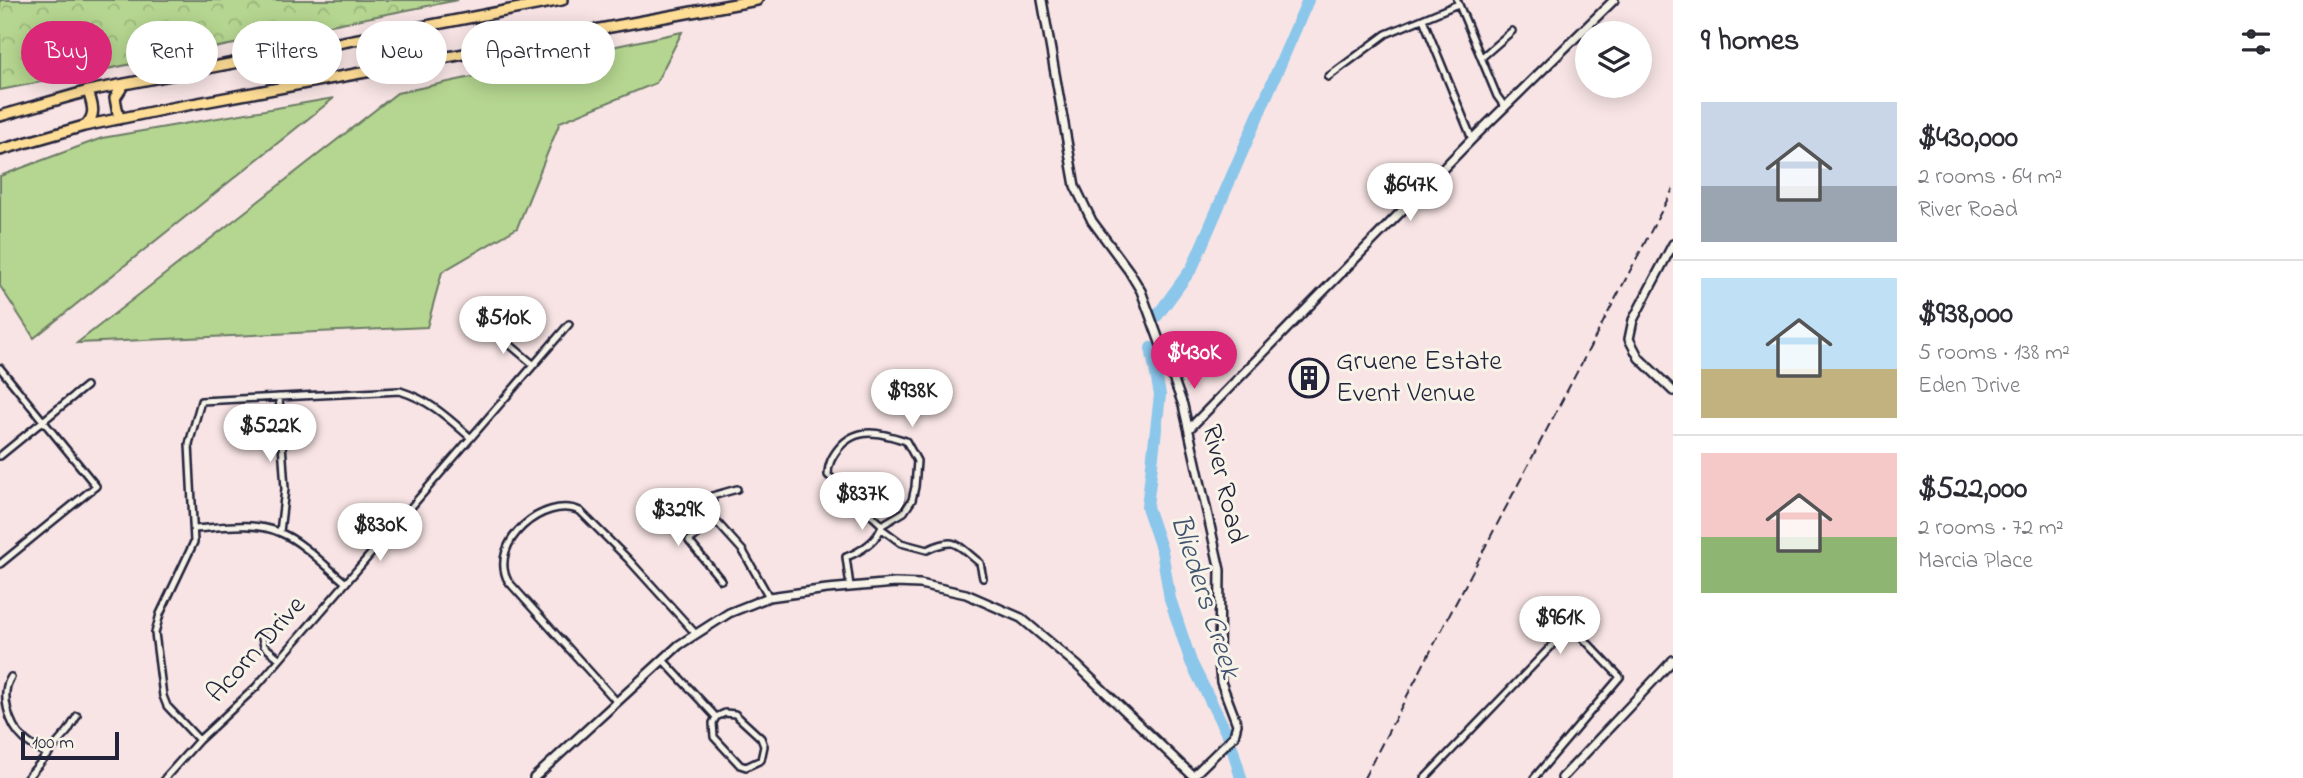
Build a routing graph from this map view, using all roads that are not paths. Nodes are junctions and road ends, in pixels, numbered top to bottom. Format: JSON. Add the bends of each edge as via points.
{"nodes":[{"id":1,"x":562,"y":0,"type":"edge"},
{"id":2,"x":757,"y":0,"type":"edge"},
{"id":3,"x":1042,"y":0,"type":"edge"},
{"id":4,"x":1614,"y":0,"type":"edge"},
{"id":5,"x":1457,"y":2,"type":"edge"},
{"id":6,"x":1423,"y":19,"type":"junction"},
{"id":7,"x":1512,"y":31,"type":"dead end"},
{"id":8,"x":1481,"y":58,"type":"junction"},
{"id":9,"x":1328,"y":77,"type":"dead end"},
{"id":10,"x":124,"y":84,"type":"junction"},
{"id":11,"x":88,"y":91,"type":"junction"},
{"id":12,"x":1505,"y":107,"type":"junction"},
{"id":13,"x":0,"y":116,"type":"edge"},
{"id":14,"x":118,"y":119,"type":"junction"},
{"id":15,"x":85,"y":126,"type":"junction"},
{"id":16,"x":1472,"y":139,"type":"junction"},
{"id":17,"x":0,"y":150,"type":"edge"},
{"id":18,"x":1673,"y":244,"type":"edge"},
{"id":19,"x":569,"y":324,"type":"dead end"},
{"id":20,"x":489,"y":327,"type":"dead end"},
{"id":21,"x":534,"y":365,"type":"junction"},
{"id":22,"x":0,"y":368,"type":"edge"},
{"id":23,"x":86,"y":386,"type":"dead end"},
{"id":24,"x":1673,"y":391,"type":"edge"},
{"id":25,"x":279,"y":397,"type":"junction"},
{"id":26,"x":43,"y":421,"type":"junction"},
{"id":27,"x":1189,"y":429,"type":"junction"},
{"id":28,"x":471,"y":438,"type":"junction"},
{"id":29,"x":0,"y":456,"type":"edge"},
{"id":30,"x":737,"y":489,"type":"dead end"},
{"id":31,"x":715,"y":520,"type":"junction"},
{"id":32,"x":882,"y":527,"type":"junction"},
{"id":33,"x":195,"y":528,"type":"junction"},
{"id":34,"x":280,"y":531,"type":"junction"},
{"id":35,"x":0,"y":564,"type":"edge"},
{"id":36,"x":983,"y":578,"type":"dead end"},
{"id":37,"x":721,"y":580,"type":"dead end"},
{"id":38,"x":345,"y":583,"type":"junction"},
{"id":39,"x":850,"y":586,"type":"junction"},
{"id":40,"x":769,"y":597,"type":"junction"},
{"id":41,"x":695,"y":633,"type":"junction"},
{"id":42,"x":261,"y":634,"type":"dead end"},
{"id":43,"x":280,"y":659,"type":"junction"},
{"id":44,"x":663,"y":660,"type":"junction"},
{"id":45,"x":1673,"y":660,"type":"edge"},
{"id":46,"x":11,"y":677,"type":"dead end"},
{"id":47,"x":617,"y":702,"type":"junction"},
{"id":48,"x":76,"y":716,"type":"dead end"},
{"id":49,"x":716,"y":717,"type":"junction"},
{"id":50,"x":199,"y":740,"type":"junction"},
{"id":51,"x":48,"y":755,"type":"junction"},
{"id":52,"x":1193,"y":777,"type":"edge"},
{"id":53,"x":27,"y":778,"type":"edge"},
{"id":54,"x":165,"y":778,"type":"edge"},
{"id":55,"x":534,"y":778,"type":"edge"},
{"id":56,"x":1425,"y":778,"type":"edge"},
{"id":57,"x":1534,"y":778,"type":"edge"},
{"id":58,"x":1562,"y":778,"type":"edge"}],
"edges":[{"from":1,"to":10,"type":"main road"},
{"from":2,"to":14,"type":"main road"},
{"from":3,"to":27,"type":"street","name":"River Road","via":[[1076,186],[1092,221],[1141,291]]},
{"from":4,"to":12,"type":"street"},
{"from":5,"to":6,"type":"street"},
{"from":5,"to":8,"type":"street"},
{"from":6,"to":9,"type":"street","via":[[1386,34]]},
{"from":6,"to":16,"type":"street"},
{"from":7,"to":8,"type":"street"},
{"from":8,"to":12,"type":"street"},
{"from":10,"to":11,"type":"main road"},
{"from":10,"to":14,"type":"main road","via":[[115,98]]},
{"from":11,"to":13,"type":"main road"},
{"from":11,"to":15,"type":"main road","via":[[93,112]]},
{"from":12,"to":16,"type":"street"},
{"from":14,"to":15,"type":"main road"},
{"from":15,"to":17,"type":"main road"},
{"from":16,"to":27,"type":"street"},
{"from":18,"to":24,"type":"street","via":[[1633,320],[1629,339],[1639,358]]},
{"from":19,"to":21,"type":"street","name":"Acorn Drive"},
{"from":20,"to":21,"type":"street"},
{"from":21,"to":28,"type":"street","name":"Acorn Drive"},
{"from":22,"to":26,"type":"street"},
{"from":23,"to":26,"type":"street"},
{"from":25,"to":28,"type":"street","via":[[400,391],[436,407]]},
{"from":25,"to":33,"type":"street","via":[[201,401],[189,444]]},
{"from":25,"to":34,"type":"street","via":[[285,489]]},
{"from":26,"to":29,"type":"street"},
{"from":26,"to":35,"type":"street","via":[[96,486]]},
{"from":27,"to":52,"type":"street","name":"River Road","via":[[1220,570],[1222,682],[1237,724],[1234,736]]},
{"from":28,"to":38,"type":"street","name":"Acorn Drive"},
{"from":30,"to":31,"type":"street","via":[[712,496]]},
{"from":31,"to":37,"type":"street","via":[[689,541]]},
{"from":31,"to":40,"type":"street","via":[[743,551]]},
{"from":32,"to":32,"type":"street","via":[[904,512],[912,500],[917,461],[906,441],[882,433],[860,433],[839,447],[828,475]]},
{"from":32,"to":36,"type":"street","via":[[901,543],[927,550],[945,541],[955,542],[980,563]]},
{"from":32,"to":39,"type":"street","via":[[863,550],[846,557]]},
{"from":33,"to":34,"type":"street","via":[[247,526]]},
{"from":33,"to":50,"type":"street","via":[[194,542],[155,633],[167,706]]},
{"from":34,"to":38,"type":"street"},
{"from":38,"to":43,"type":"street","name":"Acorn Drive"},
{"from":39,"to":40,"type":"street"},
{"from":39,"to":52,"type":"street","via":[[920,584],[966,594],[1009,611],[1044,635]]},
{"from":40,"to":41,"type":"street"},
{"from":41,"to":44,"type":"street"},
{"from":41,"to":47,"type":"street","via":[[580,511],[547,512],[518,531],[505,549],[508,581]]},
{"from":42,"to":43,"type":"street","via":[[264,646]]},
{"from":43,"to":50,"type":"street","name":"Acorn Drive","via":[[226,718]]},
{"from":44,"to":47,"type":"street"},
{"from":44,"to":49,"type":"street"},
{"from":45,"to":58,"type":"street"},
{"from":46,"to":51,"type":"street","via":[[2,690],[7,718],[22,737]]},
{"from":47,"to":55,"type":"street"},
{"from":48,"to":51,"type":"street"},
{"from":49,"to":49,"type":"street","via":[[714,737],[732,758],[746,767],[761,760],[761,738],[735,714]]},
{"from":50,"to":54,"type":"street","name":"Acorn Drive"},
{"from":51,"to":53,"type":"street"},
{"from":56,"to":57,"type":"street","via":[[1566,631],[1580,635],[1620,677]]}]}
